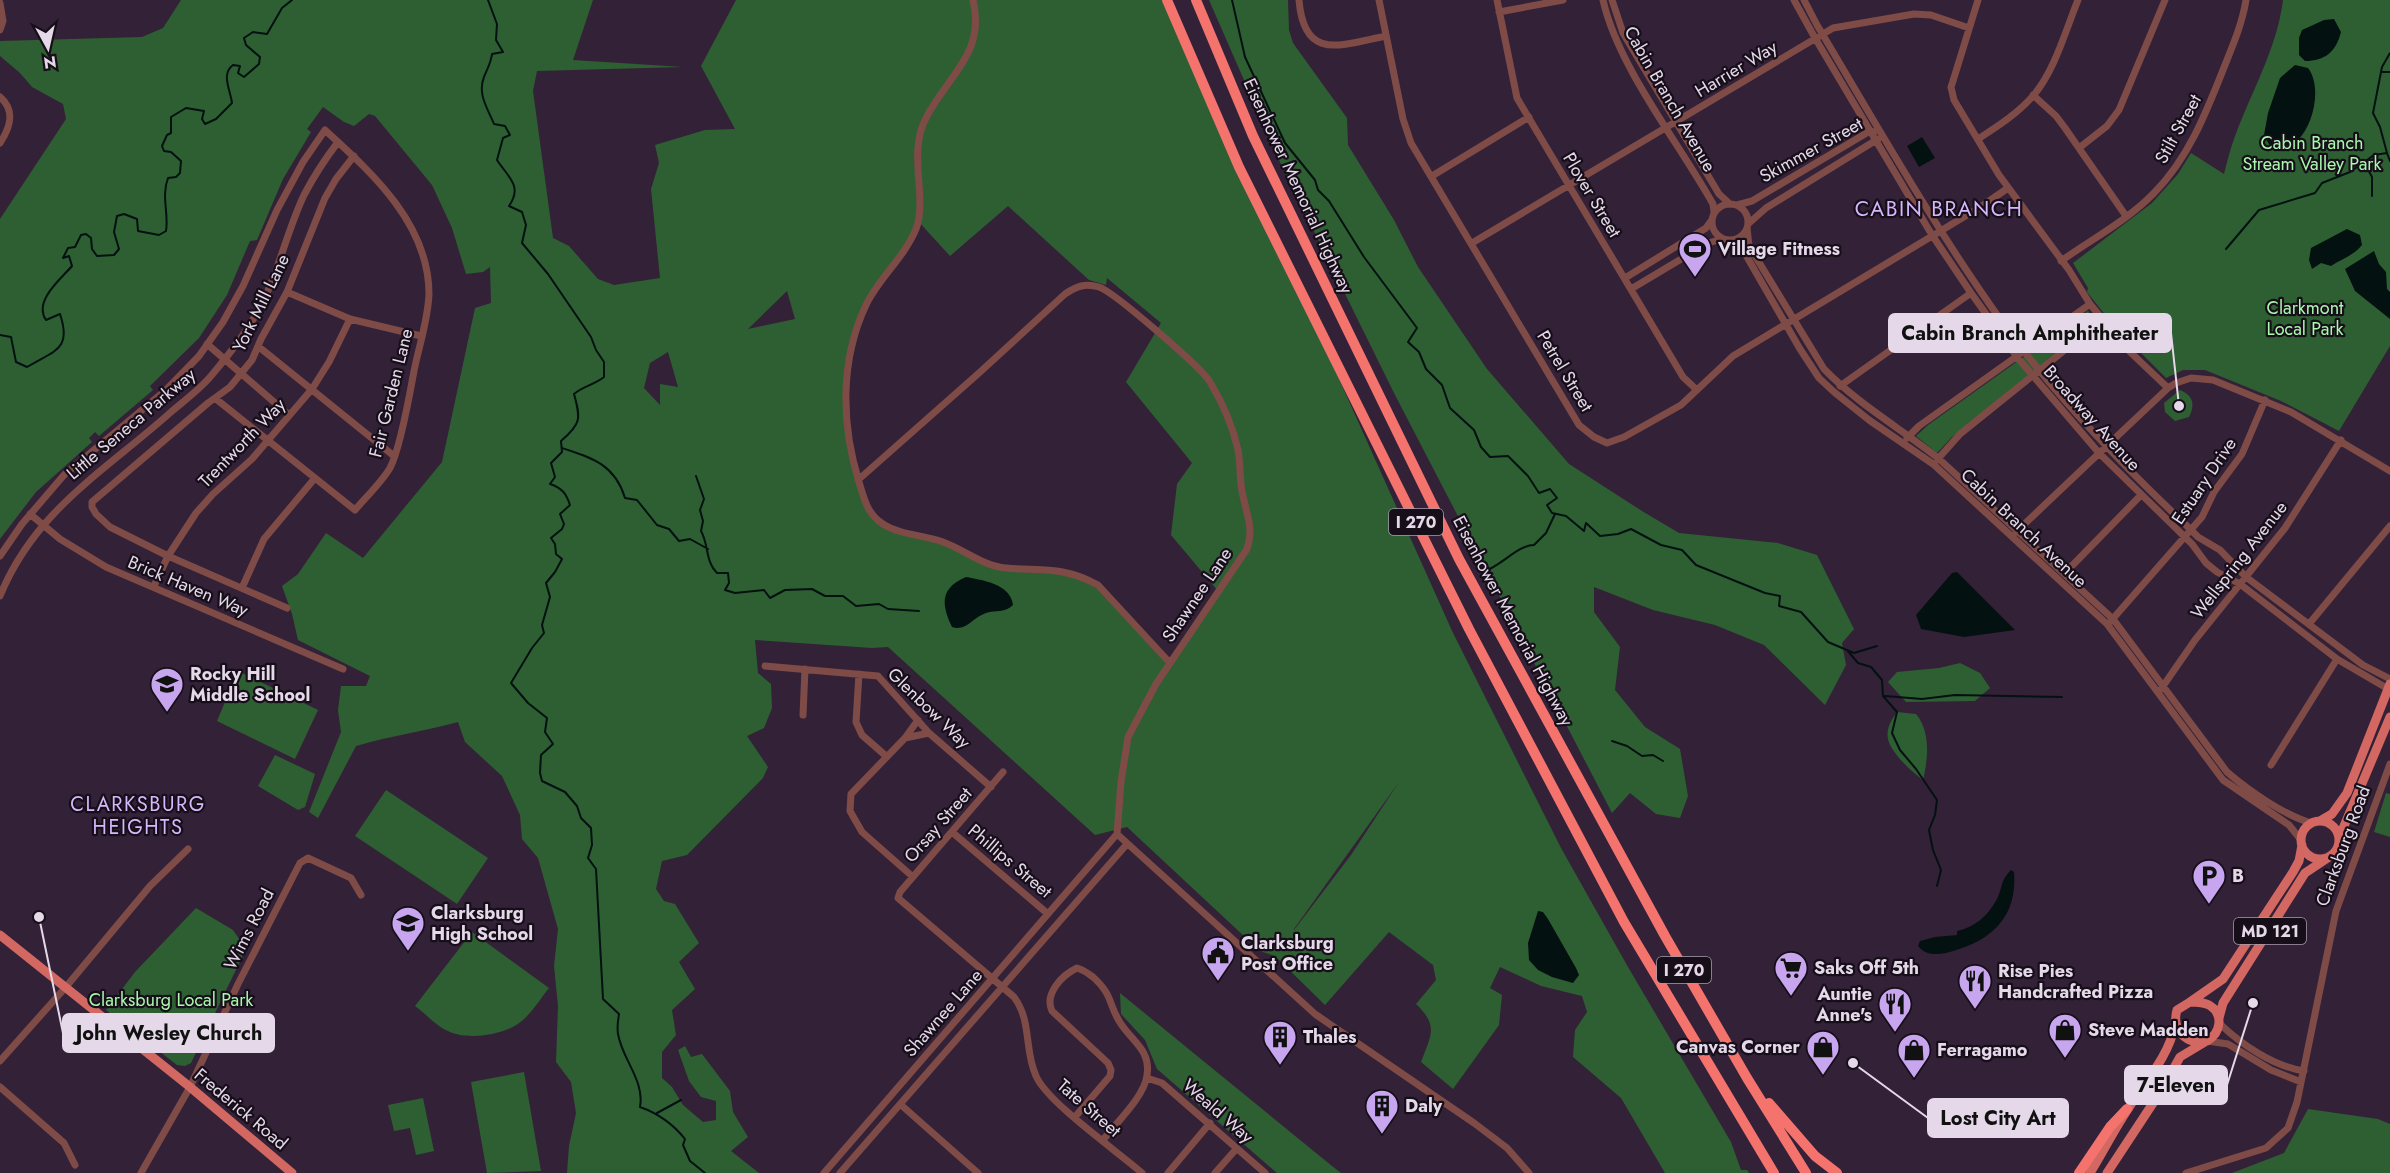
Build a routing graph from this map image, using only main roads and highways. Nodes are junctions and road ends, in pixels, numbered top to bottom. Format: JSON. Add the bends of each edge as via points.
{"nodes":[{"id":1,"x":1167,"y":0,"type":"edge"},
{"id":2,"x":1196,"y":0,"type":"edge"},
{"id":3,"x":2389,"y":686,"type":"edge"},
{"id":4,"x":2390,"y":717,"type":"edge"},
{"id":5,"x":2315,"y":822,"type":"junction"},
{"id":6,"x":2339,"y":838,"type":"junction"},
{"id":7,"x":2301,"y":842,"type":"junction"},
{"id":8,"x":2332,"y":855,"type":"junction"},
{"id":9,"x":0,"y":934,"type":"edge"},
{"id":10,"x":2190,"y":1002,"type":"junction"},
{"id":11,"x":2219,"y":1021,"type":"junction"},
{"id":12,"x":2175,"y":1025,"type":"junction"},
{"id":13,"x":2206,"y":1041,"type":"junction"},
{"id":14,"x":1747,"y":1078,"type":"junction"},
{"id":15,"x":1722,"y":1088,"type":"junction"},
{"id":16,"x":2127,"y":1109,"type":"junction"},
{"id":17,"x":292,"y":1173,"type":"edge"},
{"id":18,"x":1767,"y":1173,"type":"edge"},
{"id":19,"x":1774,"y":1173,"type":"edge"},
{"id":20,"x":1806,"y":1173,"type":"edge"},
{"id":21,"x":1837,"y":1173,"type":"edge"},
{"id":22,"x":2079,"y":1173,"type":"edge"},
{"id":23,"x":2090,"y":1173,"type":"edge"},
{"id":24,"x":2107,"y":1173,"type":"edge"}],
"edges":[{"from":1,"to":15,"type":"highway","number":"I 270","via":[[1239,167],[1469,629],[1624,922]]},
{"from":2,"to":14,"type":"highway","name":"Eisenhower Memorial Highway","number":"I 270","via":[[1253,136],[1459,559],[1654,917]]},
{"from":3,"to":5,"type":"main road","name":"Clarksburg Road","number":"MD 121","via":[[2347,793],[2332,814]]},
{"from":4,"to":6,"type":"main road","name":"Clarksburg Road"},
{"from":5,"to":6,"type":"main road","via":[[2329,823]]},
{"from":5,"to":7,"type":"main road","number":"MD 121","via":[[2305,829]]},
{"from":6,"to":8,"type":"main road"},
{"from":7,"to":8,"type":"main road","via":[[2307,854],[2317,859]]},
{"from":7,"to":10,"type":"main road","name":"Clarksburg Road","number":"MD 121","via":[[2293,872],[2223,979]]},
{"from":8,"to":11,"type":"main road","name":"Clarksburg Road","number":"MD 121","via":[[2305,873],[2223,1003]]},
{"from":9,"to":17,"type":"main road","name":"Frederick Road"},
{"from":10,"to":11,"type":"main road","via":[[2207,1004]]},
{"from":10,"to":12,"type":"main road","number":"MD 121","via":[[2177,1010]]},
{"from":11,"to":13,"type":"main road","number":"MD 121","via":[[2216,1034]]},
{"from":12,"to":13,"type":"main road","via":[[2185,1038]]},
{"from":12,"to":16,"type":"main road","number":"MD 121","via":[[2164,1055]]},
{"from":13,"to":24,"type":"main road","number":"MD 121","via":[[2180,1057]]},
{"from":14,"to":20,"type":"highway","name":"Eisenhower Memorial Highway","number":"I 270"},
{"from":14,"to":21,"type":"highway","via":[[1792,1132]]},
{"from":15,"to":18,"type":"highway"},
{"from":15,"to":19,"type":"highway","number":"I 270"},
{"from":16,"to":22,"type":"highway"},
{"from":16,"to":23,"type":"main road","number":"MD 121"}]}
